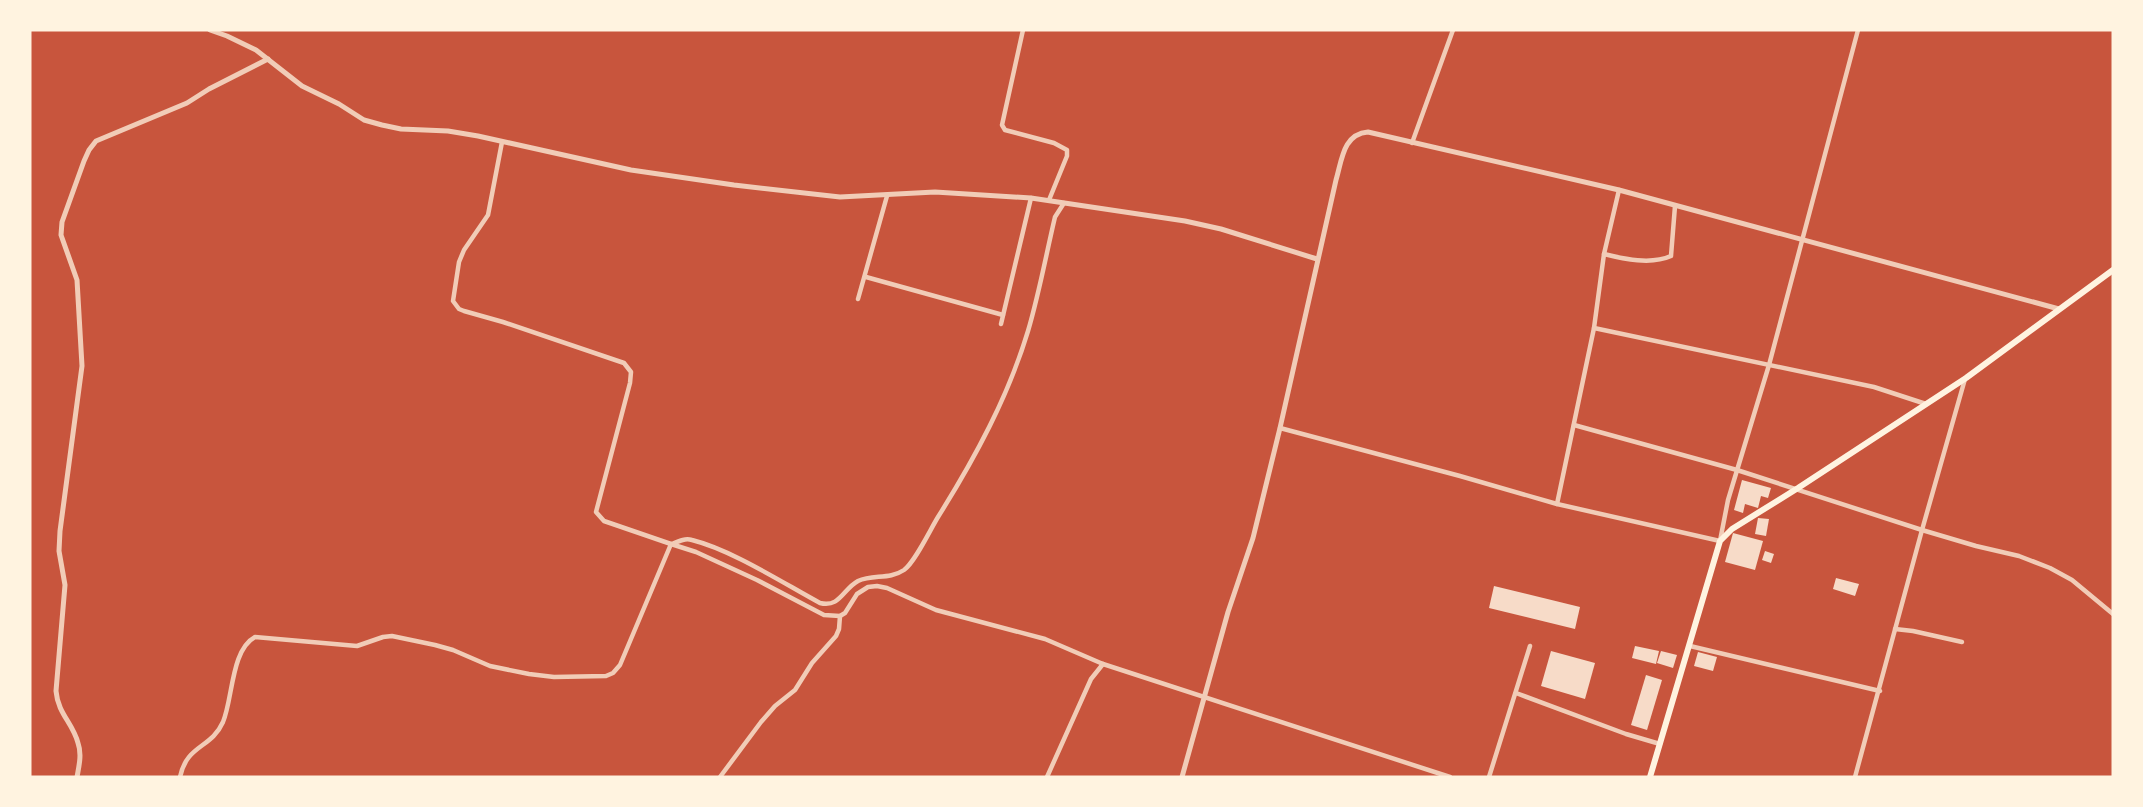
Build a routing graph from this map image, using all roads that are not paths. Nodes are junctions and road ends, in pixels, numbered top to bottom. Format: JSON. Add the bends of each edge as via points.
{"nodes":[{"id":1,"x":210,"y":30,"type":"edge"},
{"id":2,"x":1023,"y":30,"type":"edge"},
{"id":3,"x":1453,"y":30,"type":"edge"},
{"id":4,"x":1858,"y":30,"type":"edge"},
{"id":5,"x":268,"y":59,"type":"junction"},
{"id":6,"x":502,"y":142,"type":"junction"},
{"id":7,"x":1412,"y":143,"type":"junction"},
{"id":8,"x":1619,"y":190,"type":"junction"},
{"id":9,"x":887,"y":195,"type":"junction"},
{"id":10,"x":1031,"y":198,"type":"junction"},
{"id":11,"x":1049,"y":201,"type":"junction"},
{"id":12,"x":1064,"y":203,"type":"junction"},
{"id":13,"x":1675,"y":206,"type":"junction"},
{"id":14,"x":1802,"y":239,"type":"junction"},
{"id":15,"x":1604,"y":254,"type":"junction"},
{"id":16,"x":1317,"y":259,"type":"junction"},
{"id":17,"x":2113,"y":270,"type":"edge"},
{"id":18,"x":866,"y":277,"type":"junction"},
{"id":19,"x":858,"y":299,"type":"dead end"},
{"id":20,"x":2059,"y":309,"type":"junction"},
{"id":21,"x":1003,"y":315,"type":"junction"},
{"id":22,"x":1001,"y":324,"type":"dead end"},
{"id":23,"x":1594,"y":328,"type":"junction"},
{"id":24,"x":1769,"y":365,"type":"junction"},
{"id":25,"x":1966,"y":378,"type":"junction"},
{"id":26,"x":1927,"y":404,"type":"junction"},
{"id":27,"x":1574,"y":425,"type":"junction"},
{"id":28,"x":1280,"y":428,"type":"junction"},
{"id":29,"x":1737,"y":470,"type":"junction"},
{"id":30,"x":1798,"y":488,"type":"junction"},
{"id":31,"x":1557,"y":504,"type":"junction"},
{"id":32,"x":1922,"y":530,"type":"junction"},
{"id":33,"x":1720,"y":541,"type":"junction"},
{"id":34,"x":671,"y":544,"type":"junction"},
{"id":35,"x":2113,"y":614,"type":"edge"},
{"id":36,"x":840,"y":616,"type":"junction"},
{"id":37,"x":1895,"y":629,"type":"junction"},
{"id":38,"x":1962,"y":642,"type":"dead end"},
{"id":39,"x":1530,"y":646,"type":"dead end"},
{"id":40,"x":1690,"y":646,"type":"junction"},
{"id":41,"x":1103,"y":664,"type":"junction"},
{"id":42,"x":1880,"y":691,"type":"junction"},
{"id":43,"x":1516,"y":693,"type":"junction"},
{"id":44,"x":1205,"y":698,"type":"junction"},
{"id":45,"x":1660,"y":744,"type":"junction"},
{"id":46,"x":78,"y":777,"type":"edge"},
{"id":47,"x":180,"y":777,"type":"edge"},
{"id":48,"x":720,"y":777,"type":"edge"},
{"id":49,"x":1047,"y":777,"type":"edge"},
{"id":50,"x":1182,"y":777,"type":"edge"},
{"id":51,"x":1450,"y":777,"type":"edge"},
{"id":52,"x":1489,"y":777,"type":"edge"},
{"id":53,"x":1650,"y":777,"type":"edge"},
{"id":54,"x":1856,"y":777,"type":"edge"}],
"edges":[{"from":1,"to":5,"type":"street"},
{"from":2,"to":11,"type":"street","via":[[1002,125],[1005,130],[1067,150]]},
{"from":3,"to":7,"type":"street"},
{"from":4,"to":14,"type":"street"},
{"from":5,"to":6,"type":"street","via":[[302,86],[364,120]]},
{"from":5,"to":46,"type":"street","via":[[187,103],[96,142],[84,161],[62,222],[61,235],[77,280],[82,366],[60,531],[65,586],[56,691],[59,708],[79,744]]},
{"from":6,"to":9,"type":"street","via":[[631,170],[721,183],[840,197]]},
{"from":6,"to":34,"type":"street","via":[[488,215],[459,262],[453,301],[458,309],[629,368],[630,383],[596,512],[604,521]]},
{"from":7,"to":8,"type":"street"},
{"from":7,"to":16,"type":"street","via":[[1368,132],[1352,137],[1336,180]]},
{"from":8,"to":13,"type":"street"},
{"from":8,"to":15,"type":"street"},
{"from":9,"to":10,"type":"street","via":[[935,192]]},
{"from":9,"to":18,"type":"street"},
{"from":10,"to":11,"type":"street"},
{"from":10,"to":21,"type":"street"},
{"from":11,"to":12,"type":"street"},
{"from":12,"to":16,"type":"street","via":[[1209,226]]},
{"from":12,"to":34,"type":"street","via":[[1055,217],[1028,330],[1002,402],[908,566],[893,576],[864,579],[827,605],[727,553],[692,540]]},
{"from":13,"to":14,"type":"street"},
{"from":13,"to":15,"type":"street","via":[[1668,258],[1640,260]]},
{"from":14,"to":20,"type":"street"},
{"from":14,"to":24,"type":"street"},
{"from":15,"to":23,"type":"street"},
{"from":16,"to":28,"type":"street"},
{"from":17,"to":20,"type":"main road"},
{"from":18,"to":19,"type":"street"},
{"from":18,"to":21,"type":"street"},
{"from":20,"to":25,"type":"main road"},
{"from":21,"to":22,"type":"street"},
{"from":23,"to":24,"type":"street"},
{"from":23,"to":27,"type":"street"},
{"from":24,"to":26,"type":"street","via":[[1874,387]]},
{"from":24,"to":29,"type":"street"},
{"from":25,"to":26,"type":"main road"},
{"from":25,"to":32,"type":"street"},
{"from":26,"to":30,"type":"main road"},
{"from":27,"to":29,"type":"street"},
{"from":27,"to":31,"type":"street"},
{"from":28,"to":31,"type":"street"},
{"from":28,"to":44,"type":"street"},
{"from":29,"to":30,"type":"street"},
{"from":29,"to":33,"type":"street"},
{"from":30,"to":32,"type":"street"},
{"from":30,"to":33,"type":"main road"},
{"from":31,"to":33,"type":"street"},
{"from":32,"to":35,"type":"street","via":[[2050,568]]},
{"from":32,"to":37,"type":"street"},
{"from":33,"to":40,"type":"main road"},
{"from":34,"to":36,"type":"street","via":[[757,580],[824,615]]},
{"from":34,"to":47,"type":"street","via":[[620,665],[606,676],[529,674],[392,636],[357,646],[255,637],[245,643],[239,657],[218,732],[188,757]]},
{"from":36,"to":41,"type":"street","via":[[857,594],[877,586],[936,610],[1045,639]]},
{"from":36,"to":48,"type":"street","via":[[836,636]]},
{"from":37,"to":38,"type":"street"},
{"from":37,"to":42,"type":"street"},
{"from":39,"to":43,"type":"street"},
{"from":40,"to":42,"type":"street"},
{"from":40,"to":45,"type":"main road"},
{"from":41,"to":44,"type":"street"},
{"from":41,"to":49,"type":"street","via":[[1091,679]]},
{"from":42,"to":54,"type":"street"},
{"from":43,"to":45,"type":"street"},
{"from":43,"to":52,"type":"street"},
{"from":44,"to":50,"type":"street"},
{"from":44,"to":51,"type":"street"},
{"from":45,"to":53,"type":"main road"}]}
